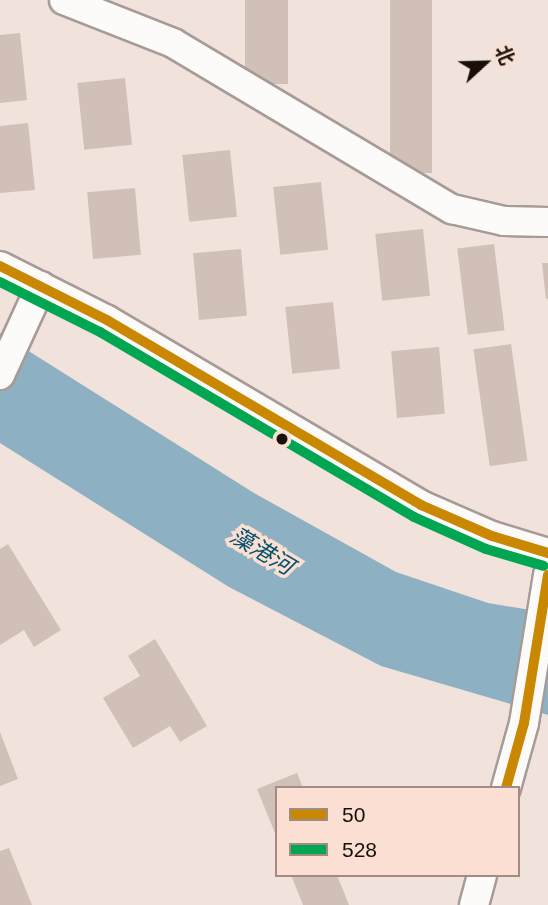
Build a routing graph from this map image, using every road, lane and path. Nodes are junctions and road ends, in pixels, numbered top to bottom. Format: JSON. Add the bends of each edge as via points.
{"nodes":[{"id":1,"x":64,"y":0,"type":"edge"},
{"id":2,"x":548,"y":222,"type":"edge"},
{"id":3,"x":0,"y":266,"type":"edge"},
{"id":4,"x":41,"y":286,"type":"junction"},
{"id":5,"x":0,"y":374,"type":"edge"},
{"id":6,"x":548,"y":553,"type":"edge"},
{"id":7,"x":546,"y":584,"type":"edge"},
{"id":8,"x":507,"y":786,"type":"edge"},
{"id":9,"x":481,"y":877,"type":"edge"},
{"id":10,"x":474,"y":905,"type":"edge"}],
"edges":[{"from":1,"to":2,"type":"street","via":[[173,43],[452,209],[504,221]]},
{"from":3,"to":4,"type":"street"},
{"from":4,"to":5,"type":"street"},
{"from":4,"to":6,"type":"street","via":[[421,505],[492,536]]},
{"from":7,"to":8,"type":"street","via":[[524,723]]},
{"from":9,"to":10,"type":"street"}]}
